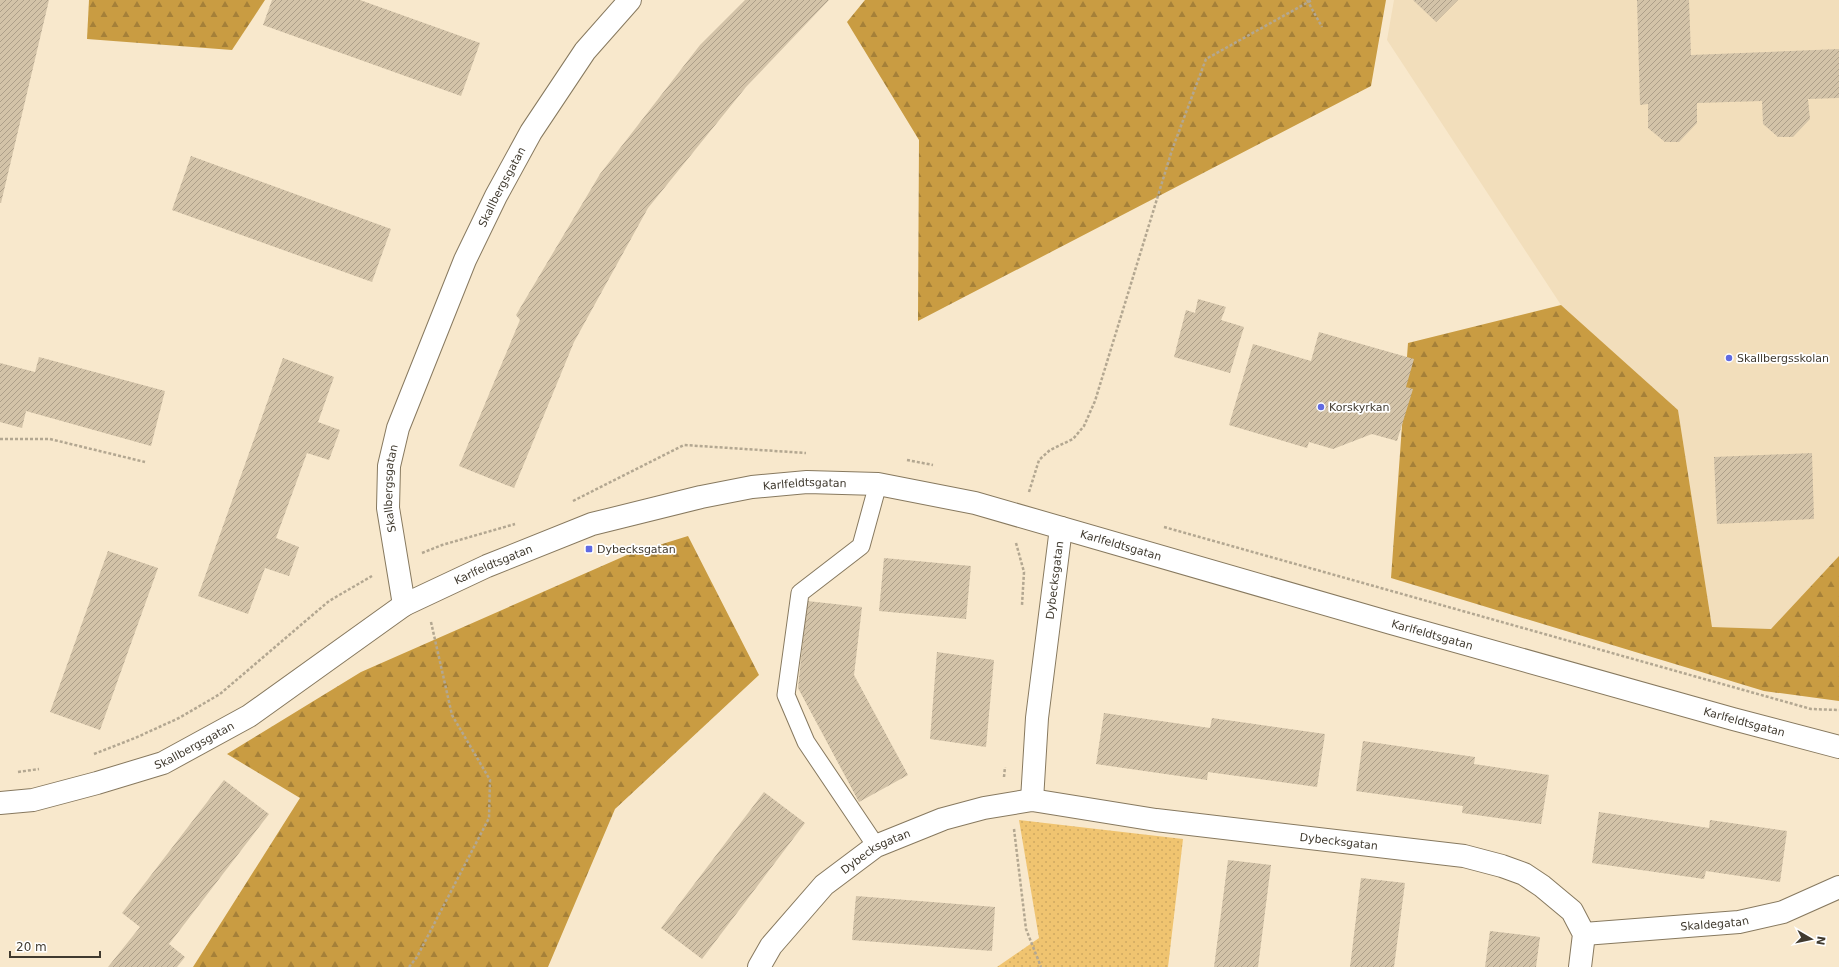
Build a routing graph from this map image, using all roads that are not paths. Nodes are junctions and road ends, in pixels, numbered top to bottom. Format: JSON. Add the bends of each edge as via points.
{"nodes":[{"id":1,"x":630,"y":0,"type":"edge"},
{"id":2,"x":878,"y":484,"type":"junction"},
{"id":3,"x":1061,"y":528,"type":"junction"},
{"id":4,"x":404,"y":605,"type":"junction"},
{"id":5,"x":1839,"y":747,"type":"edge"},
{"id":6,"x":1032,"y":800,"type":"junction"},
{"id":7,"x":0,"y":803,"type":"edge"},
{"id":8,"x":876,"y":846,"type":"junction"},
{"id":9,"x":1839,"y":887,"type":"edge"},
{"id":10,"x":1584,"y":934,"type":"junction"},
{"id":11,"x":759,"y":967,"type":"edge"},
{"id":12,"x":1580,"y":967,"type":"edge"}],
"edges":[{"from":1,"to":4,"type":"street","name":"Skallbergsgatan","via":[[585,51],[531,132],[496,196],[465,260],[398,428],[389,466],[388,508]]},
{"from":2,"to":3,"type":"street","name":"Karlfeldtsgatan","via":[[975,503]]},
{"from":2,"to":4,"type":"street","name":"Karlfeldtsgatan","via":[[807,482],[752,487],[592,524],[487,566]]},
{"from":2,"to":8,"type":"lane","via":[[861,546],[800,593],[786,695],[806,742]]},
{"from":3,"to":5,"type":"street","name":"Karlfeldtsgatan"},
{"from":3,"to":6,"type":"street","name":"Dybecksgatan","via":[[1037,718]]},
{"from":4,"to":7,"type":"street","name":"Skallbergsgatan","via":[[249,716],[164,763],[33,800]]},
{"from":6,"to":8,"type":"street","name":"Dybecksgatan","via":[[984,808],[943,819]]},
{"from":6,"to":10,"type":"street","name":"Dybecksgatan","via":[[1156,820],[1464,856],[1524,874],[1572,911]]},
{"from":8,"to":11,"type":"street","name":"Dybecksgatan","via":[[824,885],[771,946]]},
{"from":9,"to":10,"type":"street","name":"Skaldegatan","via":[[1783,912],[1739,922]]},
{"from":10,"to":12,"type":"street"}]}
